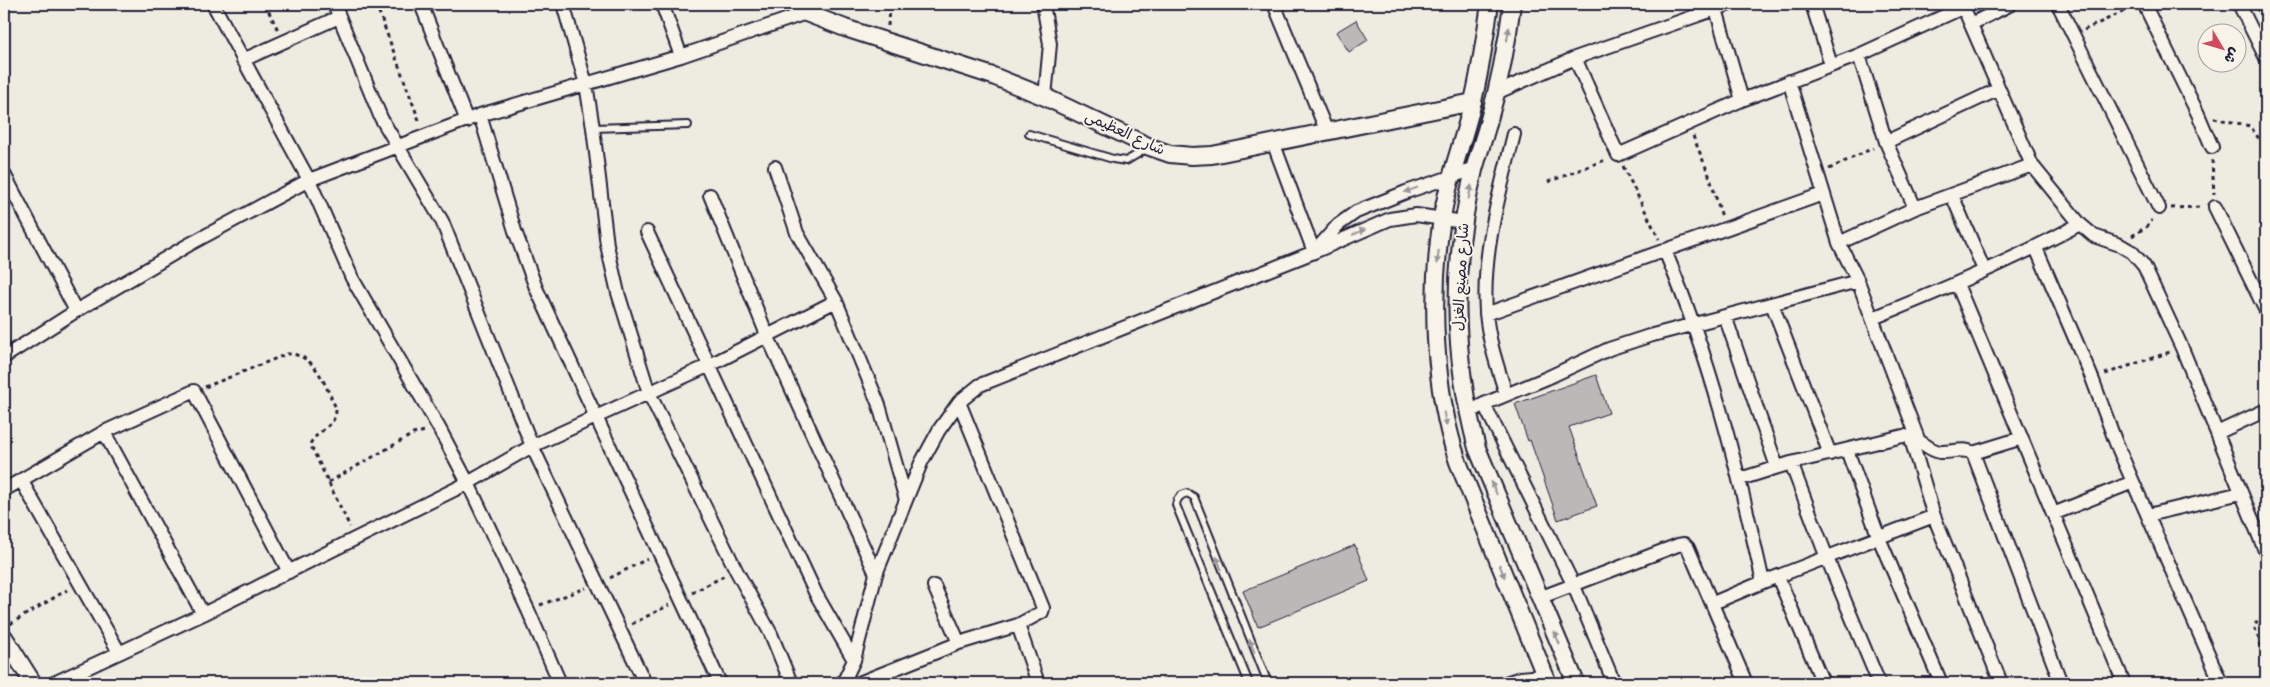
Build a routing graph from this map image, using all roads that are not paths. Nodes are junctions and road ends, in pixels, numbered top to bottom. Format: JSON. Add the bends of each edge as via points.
{"nodes":[{"id":1,"x":213,"y":4,"type":"edge"},
{"id":2,"x":334,"y":4,"type":"edge"},
{"id":3,"x":421,"y":4,"type":"edge"},
{"id":4,"x":562,"y":4,"type":"edge"},
{"id":5,"x":662,"y":4,"type":"edge"},
{"id":6,"x":792,"y":4,"type":"edge"},
{"id":7,"x":1043,"y":4,"type":"edge"},
{"id":8,"x":1274,"y":4,"type":"edge"},
{"id":9,"x":1490,"y":4,"type":"edge"},
{"id":10,"x":1512,"y":4,"type":"edge"},
{"id":11,"x":1730,"y":4,"type":"edge"},
{"id":12,"x":1812,"y":4,"type":"edge"},
{"id":13,"x":2011,"y":4,"type":"edge"},
{"id":14,"x":2058,"y":4,"type":"edge"},
{"id":15,"x":2239,"y":4,"type":"edge"},
{"id":16,"x":1963,"y":6,"type":"edge"},
{"id":17,"x":2138,"y":6,"type":"edge"},
{"id":18,"x":1716,"y":9,"type":"junction"},
{"id":19,"x":806,"y":13,"type":"junction"},
{"id":20,"x":339,"y":17,"type":"junction"},
{"id":21,"x":1972,"y":24,"type":"junction"},
{"id":22,"x":1859,"y":55,"type":"junction"},
{"id":23,"x":681,"y":56,"type":"junction"},
{"id":24,"x":1574,"y":58,"type":"junction"},
{"id":25,"x":2266,"y":58,"type":"edge"},
{"id":26,"x":243,"y":60,"type":"junction"},
{"id":27,"x":1831,"y":65,"type":"junction"},
{"id":28,"x":1789,"y":80,"type":"junction"},
{"id":29,"x":586,"y":84,"type":"junction"},
{"id":30,"x":1999,"y":89,"type":"junction"},
{"id":31,"x":1496,"y":93,"type":"junction"},
{"id":32,"x":1045,"y":97,"type":"junction"},
{"id":33,"x":1742,"y":100,"type":"junction"},
{"id":34,"x":1473,"y":102,"type":"junction"},
{"id":35,"x":480,"y":115,"type":"junction"},
{"id":36,"x":467,"y":122,"type":"junction"},
{"id":37,"x":688,"y":125,"type":"dead end"},
{"id":38,"x":593,"y":128,"type":"junction"},
{"id":39,"x":1327,"y":132,"type":"junction"},
{"id":40,"x":1029,"y":134,"type":"dead end"},
{"id":41,"x":1514,"y":134,"type":"dead end"},
{"id":42,"x":1274,"y":142,"type":"junction"},
{"id":43,"x":1886,"y":142,"type":"junction"},
{"id":44,"x":397,"y":145,"type":"junction"},
{"id":45,"x":1150,"y":147,"type":"junction"},
{"id":46,"x":2212,"y":147,"type":"road end"},
{"id":47,"x":2032,"y":165,"type":"junction"},
{"id":48,"x":775,"y":167,"type":"dead end"},
{"id":49,"x":1474,"y":169,"type":"junction"},
{"id":50,"x":4,"y":174,"type":"edge"},
{"id":51,"x":1451,"y":176,"type":"junction"},
{"id":52,"x":309,"y":180,"type":"junction"},
{"id":53,"x":1823,"y":194,"type":"junction"},
{"id":54,"x":710,"y":195,"type":"dead end"},
{"id":55,"x":1952,"y":195,"type":"junction"},
{"id":56,"x":2215,"y":207,"type":"road end"},
{"id":57,"x":1915,"y":208,"type":"junction"},
{"id":58,"x":2159,"y":208,"type":"road end"},
{"id":59,"x":1442,"y":218,"type":"junction"},
{"id":60,"x":1464,"y":222,"type":"junction"},
{"id":61,"x":2080,"y":224,"type":"junction"},
{"id":62,"x":647,"y":232,"type":"dead end"},
{"id":63,"x":1839,"y":244,"type":"junction"},
{"id":64,"x":2036,"y":248,"type":"junction"},
{"id":65,"x":1665,"y":251,"type":"junction"},
{"id":66,"x":1314,"y":252,"type":"junction"},
{"id":67,"x":1984,"y":270,"type":"junction"},
{"id":68,"x":1858,"y":281,"type":"junction"},
{"id":69,"x":1957,"y":284,"type":"junction"},
{"id":70,"x":836,"y":301,"type":"junction"},
{"id":71,"x":1772,"y":304,"type":"junction"},
{"id":72,"x":76,"y":311,"type":"junction"},
{"id":73,"x":2266,"y":311,"type":"edge"},
{"id":74,"x":1486,"y":314,"type":"junction"},
{"id":75,"x":1725,"y":316,"type":"junction"},
{"id":76,"x":1873,"y":318,"type":"junction"},
{"id":77,"x":1694,"y":324,"type":"junction"},
{"id":78,"x":767,"y":334,"type":"junction"},
{"id":79,"x":4,"y":357,"type":"edge"},
{"id":80,"x":710,"y":365,"type":"junction"},
{"id":81,"x":650,"y":393,"type":"junction"},
{"id":82,"x":1506,"y":394,"type":"junction"},
{"id":83,"x":959,"y":402,"type":"junction"},
{"id":84,"x":1484,"y":404,"type":"junction"},
{"id":85,"x":2266,"y":410,"type":"edge"},
{"id":86,"x":1468,"y":413,"type":"junction"},
{"id":87,"x":596,"y":417,"type":"junction"},
{"id":88,"x":104,"y":432,"type":"junction"},
{"id":89,"x":2217,"y":433,"type":"junction"},
{"id":90,"x":1914,"y":438,"type":"junction"},
{"id":91,"x":2022,"y":438,"type":"junction"},
{"id":92,"x":532,"y":446,"type":"junction"},
{"id":93,"x":1848,"y":450,"type":"junction"},
{"id":94,"x":1973,"y":453,"type":"junction"},
{"id":95,"x":1830,"y":454,"type":"junction"},
{"id":96,"x":1792,"y":463,"type":"junction"},
{"id":97,"x":1777,"y":467,"type":"junction"},
{"id":98,"x":1740,"y":478,"type":"junction"},
{"id":99,"x":21,"y":480,"type":"junction"},
{"id":100,"x":2133,"y":482,"type":"junction"},
{"id":101,"x":468,"y":483,"type":"junction"},
{"id":102,"x":4,"y":490,"type":"edge"},
{"id":103,"x":2241,"y":493,"type":"junction"},
{"id":104,"x":906,"y":500,"type":"junction"},
{"id":105,"x":2053,"y":514,"type":"junction"},
{"id":106,"x":2148,"y":515,"type":"junction"},
{"id":107,"x":1934,"y":516,"type":"junction"},
{"id":108,"x":1879,"y":538,"type":"junction"},
{"id":109,"x":2266,"y":553,"type":"edge"},
{"id":110,"x":1827,"y":558,"type":"junction"},
{"id":111,"x":289,"y":572,"type":"junction"},
{"id":112,"x":876,"y":574,"type":"junction"},
{"id":113,"x":1778,"y":577,"type":"junction"},
{"id":114,"x":1763,"y":582,"type":"junction"},
{"id":115,"x":934,"y":586,"type":"dead end"},
{"id":116,"x":1574,"y":586,"type":"junction"},
{"id":117,"x":1540,"y":598,"type":"junction"},
{"id":118,"x":1713,"y":603,"type":"junction"},
{"id":119,"x":203,"y":614,"type":"junction"},
{"id":120,"x":1018,"y":624,"type":"junction"},
{"id":121,"x":4,"y":637,"type":"edge"},
{"id":122,"x":959,"y":643,"type":"junction"},
{"id":123,"x":119,"y":652,"type":"junction"},
{"id":124,"x":854,"y":660,"type":"junction"},
{"id":125,"x":1567,"y":663,"type":"junction"},
{"id":126,"x":1545,"y":678,"type":"edge"},
{"id":127,"x":34,"y":683,"type":"edge"},
{"id":128,"x":54,"y":683,"type":"edge"},
{"id":129,"x":560,"y":683,"type":"edge"},
{"id":130,"x":645,"y":683,"type":"edge"},
{"id":131,"x":720,"y":683,"type":"edge"},
{"id":132,"x":791,"y":683,"type":"edge"},
{"id":133,"x":843,"y":683,"type":"edge"},
{"id":134,"x":859,"y":683,"type":"edge"},
{"id":135,"x":1038,"y":683,"type":"edge"},
{"id":136,"x":1249,"y":683,"type":"edge"},
{"id":137,"x":1268,"y":683,"type":"edge"},
{"id":138,"x":1497,"y":683,"type":"edge"},
{"id":139,"x":1529,"y":683,"type":"edge"},
{"id":140,"x":1576,"y":683,"type":"edge"},
{"id":141,"x":1614,"y":683,"type":"edge"},
{"id":142,"x":1746,"y":683,"type":"edge"},
{"id":143,"x":1823,"y":683,"type":"edge"},
{"id":144,"x":1879,"y":683,"type":"edge"},
{"id":145,"x":1941,"y":683,"type":"edge"},
{"id":146,"x":2001,"y":683,"type":"edge"},
{"id":147,"x":2061,"y":683,"type":"edge"},
{"id":148,"x":2124,"y":683,"type":"edge"},
{"id":149,"x":2221,"y":683,"type":"edge"}],
"edges":[{"from":1,"to":26,"type":"street"},
{"from":2,"to":20,"type":"street"},
{"from":3,"to":36,"type":"street"},
{"from":4,"to":29,"type":"street"},
{"from":5,"to":23,"type":"street"},
{"from":6,"to":19,"type":"street","name":"شارع العظيمى"},
{"from":7,"to":32,"type":"street","via":[[1050,44]]},
{"from":8,"to":39,"type":"street"},
{"from":9,"to":34,"type":"street","name":"شارع مصنع الغزل"},
{"from":31,"to":10,"type":"street","name":"شارع مصنع الغزل","one_way":true},
{"from":11,"to":18,"type":"street"},
{"from":12,"to":27,"type":"street"},
{"from":13,"to":21,"type":"street"},
{"from":14,"to":58,"type":"street"},
{"from":15,"to":25,"type":"street"},
{"from":16,"to":21,"type":"street"},
{"from":16,"to":22,"type":"street"},
{"from":17,"to":46,"type":"street","via":[[2198,114]]},
{"from":18,"to":24,"type":"street"},
{"from":18,"to":33,"type":"street"},
{"from":19,"to":23,"type":"street"},
{"from":19,"to":32,"type":"street","name":"شارع العظيمى","via":[[993,76]]},
{"from":20,"to":26,"type":"street"},
{"from":20,"to":44,"type":"street","via":[[382,118]]},
{"from":21,"to":30,"type":"street"},
{"from":22,"to":27,"type":"street"},
{"from":22,"to":43,"type":"street"},
{"from":23,"to":29,"type":"street"},
{"from":24,"to":31,"type":"street"},
{"from":24,"to":33,"type":"street","via":[[1618,155]]},
{"from":26,"to":52,"type":"street"},
{"from":27,"to":28,"type":"street"},
{"from":28,"to":33,"type":"street"},
{"from":28,"to":53,"type":"street"},
{"from":29,"to":35,"type":"street"},
{"from":29,"to":38,"type":"street"},
{"from":30,"to":43,"type":"street"},
{"from":30,"to":47,"type":"street"},
{"from":31,"to":49,"type":"street","name":"شارع مصنع الغزل"},
{"from":32,"to":45,"type":"street","name":"شارع العظيمى"},
{"from":34,"to":39,"type":"street","name":"شارع العظيمى"},
{"from":34,"to":51,"type":"street","name":"شارع مصنع الغزل"},
{"from":35,"to":36,"type":"street"},
{"from":35,"to":87,"type":"street","via":[[536,288]]},
{"from":36,"to":44,"type":"street"},
{"from":37,"to":38,"type":"lane"},
{"from":38,"to":81,"type":"street","via":[[607,246],[618,293]]},
{"from":39,"to":42,"type":"street","name":"شارع العظيمى"},
{"from":40,"to":45,"type":"lane","via":[[1126,161]]},
{"from":41,"to":74,"type":"street","via":[[1491,229],[1485,282]]},
{"from":42,"to":45,"type":"street","name":"شارع العظيمى","via":[[1192,156],[1170,154]]},
{"from":42,"to":66,"type":"street"},
{"from":43,"to":57,"type":"street"},
{"from":44,"to":52,"type":"street"},
{"from":44,"to":92,"type":"street","via":[[442,221]]},
{"from":47,"to":55,"type":"street"},
{"from":47,"to":61,"type":"street"},
{"from":48,"to":70,"type":"street","via":[[797,234]]},
{"from":49,"to":51,"type":"street"},
{"from":60,"to":49,"type":"street","name":"شارع مصنع الغزل","one_way":true},
{"from":50,"to":72,"type":"street"},
{"from":51,"to":59,"type":"street","name":"شارع مصنع الغزل"},
{"from":51,"to":66,"type":"street","one_way":true,"via":[[1356,212],[1338,225]]},
{"from":52,"to":72,"type":"street","via":[[190,244]]},
{"from":52,"to":101,"type":"street","via":[[352,278]]},
{"from":53,"to":63,"type":"street"},
{"from":53,"to":65,"type":"street"},
{"from":54,"to":78,"type":"street"},
{"from":55,"to":57,"type":"street"},
{"from":55,"to":67,"type":"street"},
{"from":56,"to":73,"type":"street"},
{"from":57,"to":63,"type":"street"},
{"from":59,"to":60,"type":"street"},
{"from":66,"to":59,"type":"street","one_way":true,"via":[[1390,219],[1416,215]]},
{"from":59,"to":126,"type":"street","name":"شارع مصنع الغزل","one_way":true,"via":[[1437,270],[1437,358],[1440,395],[1448,431]]},
{"from":60,"to":86,"type":"street","name":"شارع مصنع الغزل","via":[[1456,323]]},
{"from":61,"to":64,"type":"street"},
{"from":61,"to":89,"type":"street","via":[[2094,236],[2120,244],[2144,266]]},
{"from":62,"to":80,"type":"street"},
{"from":63,"to":68,"type":"street"},
{"from":64,"to":67,"type":"street"},
{"from":64,"to":100,"type":"street"},
{"from":65,"to":74,"type":"street"},
{"from":65,"to":77,"type":"street"},
{"from":66,"to":83,"type":"street","via":[[980,384]]},
{"from":67,"to":69,"type":"street"},
{"from":68,"to":71,"type":"street"},
{"from":68,"to":76,"type":"street"},
{"from":69,"to":76,"type":"street"},
{"from":69,"to":91,"type":"street"},
{"from":70,"to":78,"type":"street"},
{"from":70,"to":104,"type":"street","via":[[879,405]]},
{"from":71,"to":75,"type":"street"},
{"from":71,"to":95,"type":"street"},
{"from":72,"to":79,"type":"street"},
{"from":74,"to":82,"type":"street"},
{"from":75,"to":77,"type":"street"},
{"from":75,"to":97,"type":"street"},
{"from":76,"to":90,"type":"street"},
{"from":77,"to":82,"type":"street","via":[[1609,349]]},
{"from":77,"to":98,"type":"street"},
{"from":78,"to":80,"type":"street"},
{"from":78,"to":112,"type":"street"},
{"from":80,"to":81,"type":"street"},
{"from":80,"to":124,"type":"street","via":[[816,594]]},
{"from":81,"to":87,"type":"street"},
{"from":81,"to":132,"type":"street","via":[[736,570],[771,634]]},
{"from":82,"to":84,"type":"street"},
{"from":83,"to":104,"type":"street","via":[[921,462]]},
{"from":83,"to":120,"type":"street","via":[[1043,608],[1038,616]]},
{"from":84,"to":86,"type":"street"},
{"from":84,"to":116,"type":"street"},
{"from":85,"to":89,"type":"street"},
{"from":117,"to":86,"type":"street","name":"شارع مصنع الغزل","one_way":true,"via":[[1477,448]]},
{"from":87,"to":92,"type":"street"},
{"from":87,"to":131,"type":"street"},
{"from":88,"to":99,"type":"street"},
{"from":88,"to":111,"type":"street","via":[[194,391]]},
{"from":88,"to":119,"type":"street"},
{"from":89,"to":103,"type":"street"},
{"from":90,"to":93,"type":"street"},
{"from":90,"to":94,"type":"street","via":[[1940,452],[1966,450]]},
{"from":90,"to":107,"type":"street"},
{"from":91,"to":94,"type":"street"},
{"from":91,"to":105,"type":"street"},
{"from":92,"to":101,"type":"street"},
{"from":92,"to":130,"type":"street"},
{"from":93,"to":95,"type":"street"},
{"from":93,"to":108,"type":"street"},
{"from":94,"to":147,"type":"street"},
{"from":95,"to":96,"type":"street"},
{"from":96,"to":97,"type":"street"},
{"from":96,"to":110,"type":"street"},
{"from":97,"to":98,"type":"street"},
{"from":98,"to":114,"type":"street"},
{"from":99,"to":102,"type":"street"},
{"from":99,"to":123,"type":"street"},
{"from":100,"to":105,"type":"street"},
{"from":100,"to":106,"type":"street"},
{"from":101,"to":111,"type":"street"},
{"from":101,"to":129,"type":"street"},
{"from":103,"to":106,"type":"street"},
{"from":103,"to":109,"type":"street"},
{"from":104,"to":112,"type":"street"},
{"from":105,"to":148,"type":"street"},
{"from":106,"to":149,"type":"street"},
{"from":107,"to":108,"type":"street"},
{"from":107,"to":146,"type":"street"},
{"from":108,"to":110,"type":"street"},
{"from":108,"to":145,"type":"street"},
{"from":110,"to":113,"type":"street"},
{"from":110,"to":144,"type":"street"},
{"from":111,"to":119,"type":"street"},
{"from":112,"to":124,"type":"street"},
{"from":113,"to":114,"type":"street"},
{"from":113,"to":143,"type":"street"},
{"from":114,"to":118,"type":"street"},
{"from":115,"to":122,"type":"street"},
{"from":116,"to":117,"type":"street"},
{"from":116,"to":118,"type":"street","via":[[1684,544]]},
{"from":116,"to":141,"type":"street"},
{"from":125,"to":117,"type":"street","name":"شارع مصنع الغزل","one_way":true},
{"from":118,"to":142,"type":"street"},
{"from":119,"to":123,"type":"street"},
{"from":120,"to":122,"type":"street"},
{"from":120,"to":135,"type":"street"},
{"from":121,"to":127,"type":"street"},
{"from":122,"to":134,"type":"street"},
{"from":123,"to":128,"type":"street"},
{"from":124,"to":133,"type":"street"},
{"from":125,"to":126,"type":"street"},
{"from":125,"to":140,"type":"street","name":"شارع مصنع الغزل"},
{"from":126,"to":138,"type":"lane","via":[[1520,676]]},
{"from":126,"to":139,"type":"lane"},
{"from":137,"to":136,"type":"lane","one_way":true,"via":[[1194,497],[1182,494],[1176,505]]}]}
